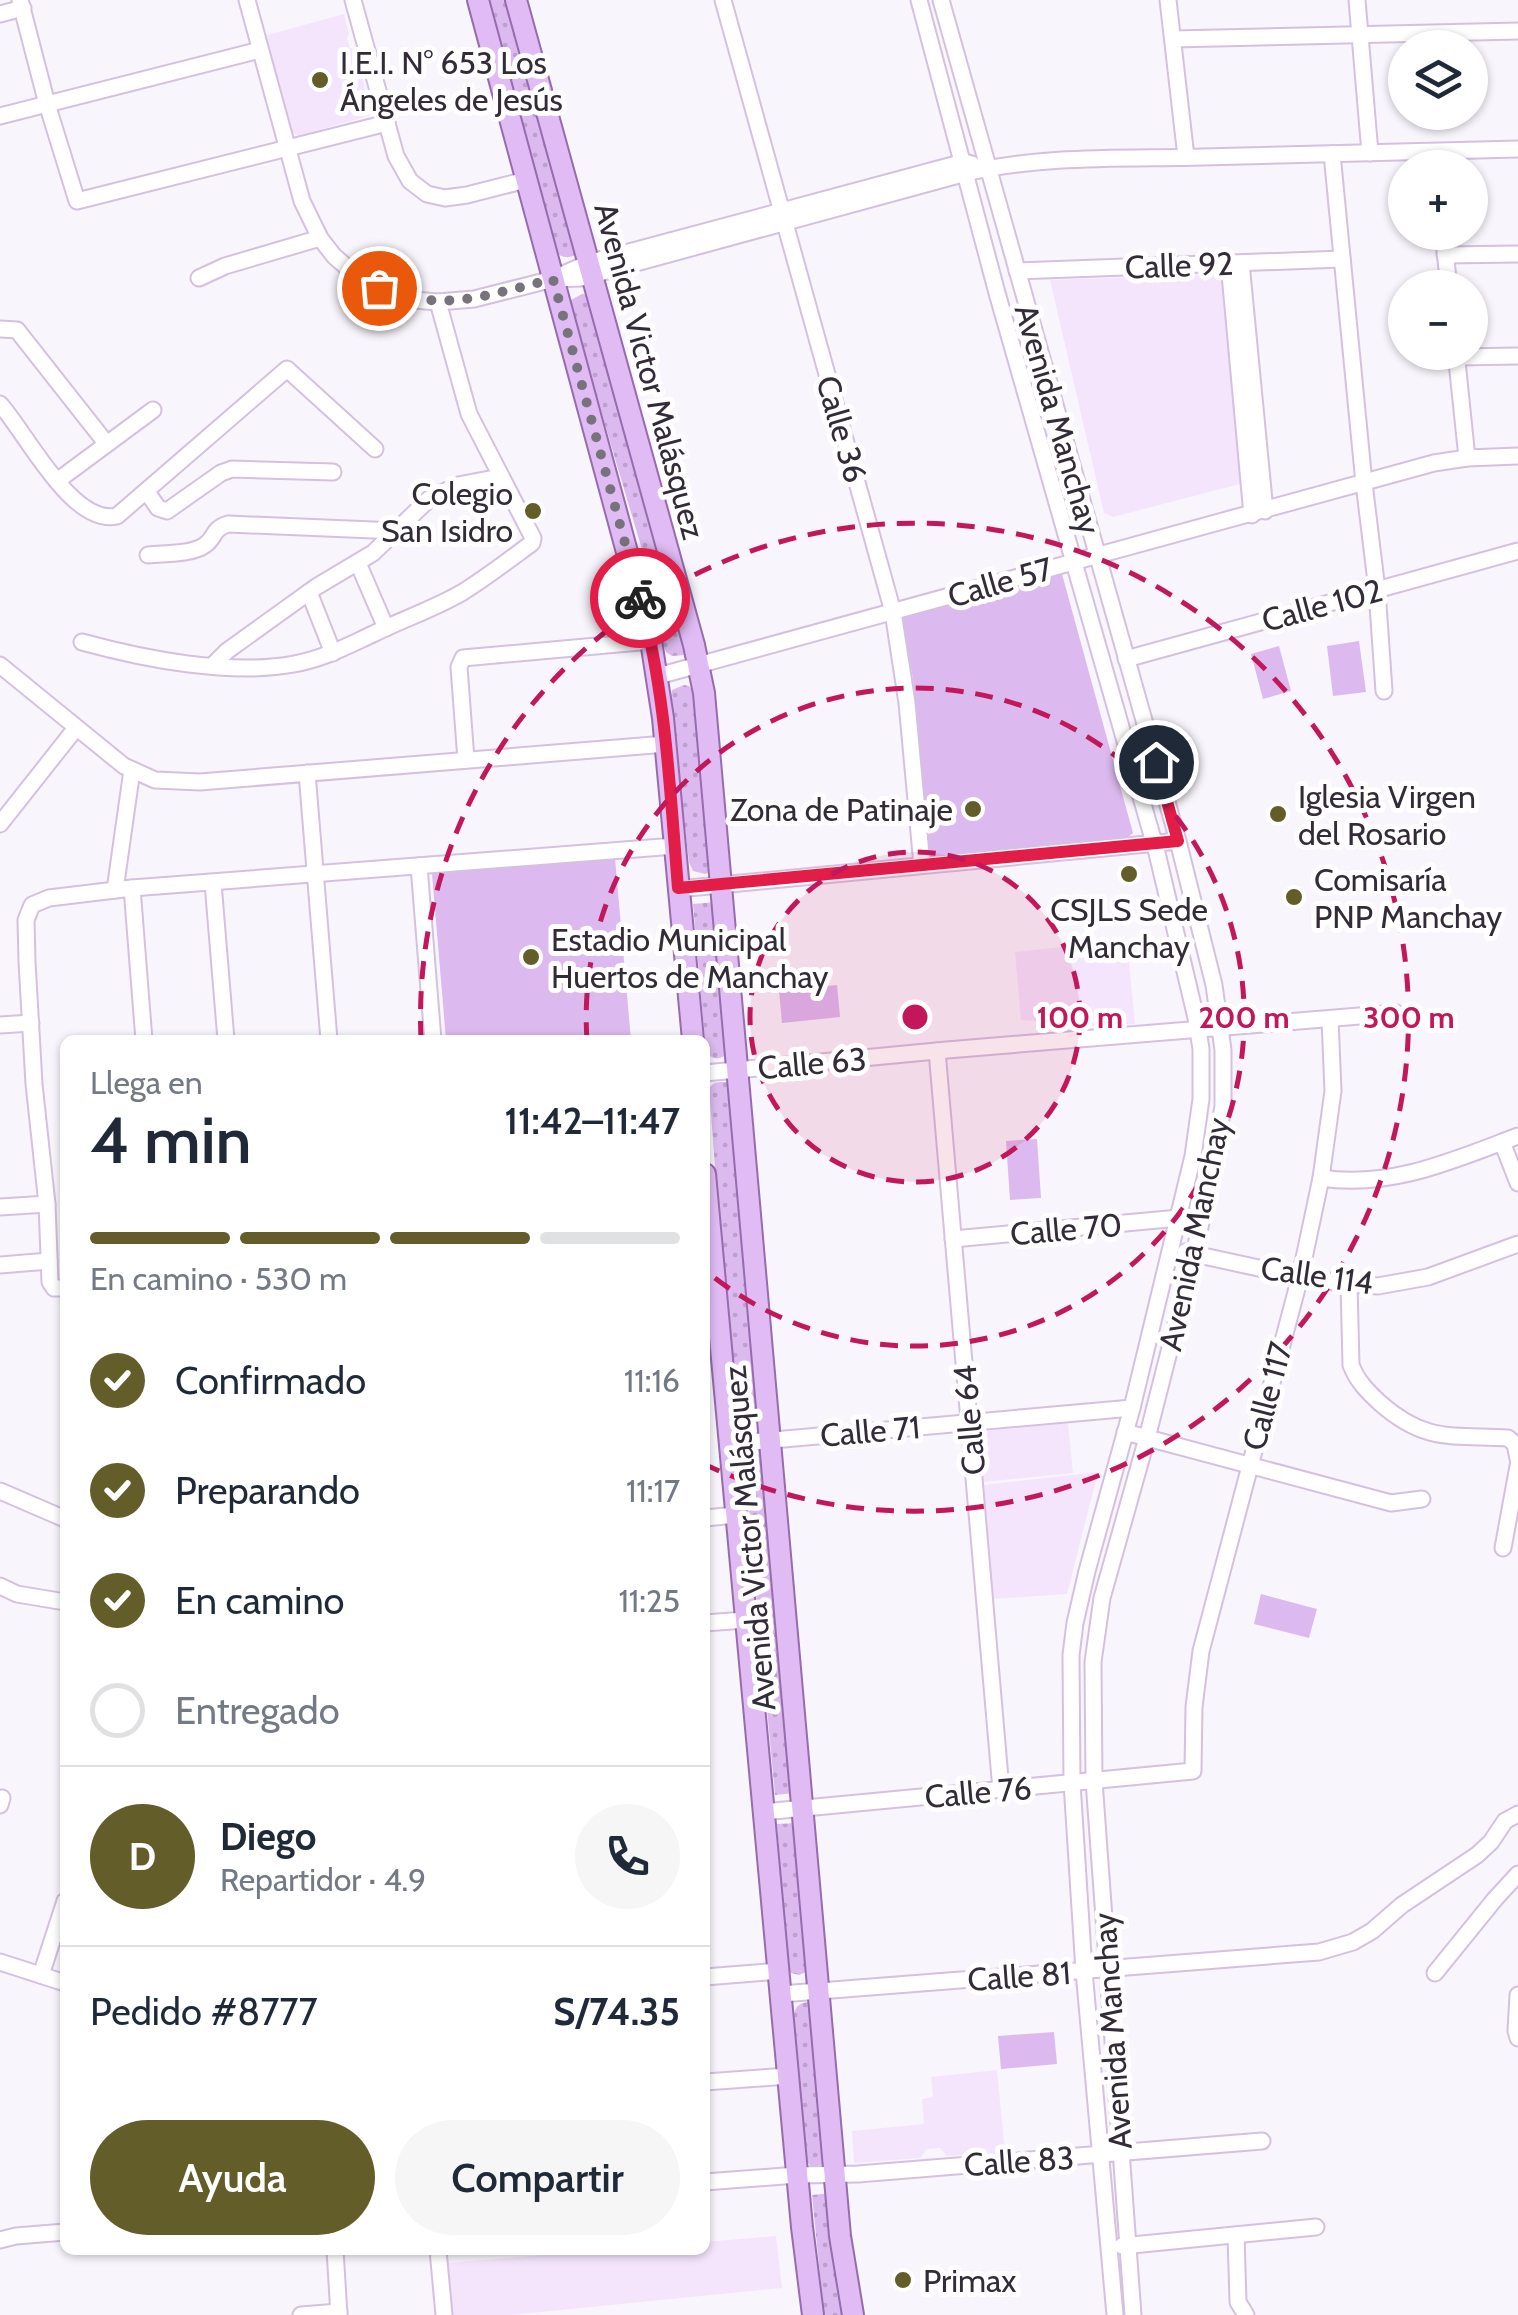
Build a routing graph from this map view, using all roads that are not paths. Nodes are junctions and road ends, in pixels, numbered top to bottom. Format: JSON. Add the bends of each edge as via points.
{"nodes":[{"id":1,"x":247,"y":0,"type":"edge"},
{"id":2,"x":354,"y":0,"type":"edge"},
{"id":3,"x":478,"y":0,"type":"edge"},
{"id":4,"x":516,"y":0,"type":"edge"},
{"id":5,"x":723,"y":0,"type":"edge"},
{"id":6,"x":919,"y":0,"type":"edge"},
{"id":7,"x":941,"y":0,"type":"edge"},
{"id":8,"x":1168,"y":0,"type":"edge"},
{"id":9,"x":1357,"y":0,"type":"edge"},
{"id":10,"x":22,"y":4,"type":"edge"},
{"id":11,"x":0,"y":14,"type":"edge"},
{"id":12,"x":1518,"y":31,"type":"edge"},
{"id":13,"x":1359,"y":35,"type":"junction"},
{"id":14,"x":1172,"y":38,"type":"junction"},
{"id":15,"x":260,"y":50,"type":"junction"},
{"id":16,"x":47,"y":104,"type":"junction"},
{"id":17,"x":0,"y":116,"type":"edge"},
{"id":18,"x":387,"y":123,"type":"junction"},
{"id":19,"x":287,"y":148,"type":"junction"},
{"id":20,"x":1518,"y":148,"type":"edge"},
{"id":21,"x":1488,"y":152,"type":"edge"},
{"id":22,"x":1370,"y":153,"type":"junction"},
{"id":23,"x":1332,"y":154,"type":"junction"},
{"id":24,"x":1388,"y":155,"type":"edge"},
{"id":25,"x":1186,"y":157,"type":"junction"},
{"id":26,"x":965,"y":168,"type":"junction"},
{"id":27,"x":987,"y":168,"type":"junction"},
{"id":28,"x":526,"y":180,"type":"junction"},
{"id":29,"x":783,"y":217,"type":"junction"},
{"id":30,"x":320,"y":238,"type":"junction"},
{"id":31,"x":1445,"y":250,"type":"edge"},
{"id":32,"x":1518,"y":254,"type":"edge"},
{"id":33,"x":1445,"y":255,"type":"junction"},
{"id":34,"x":1342,"y":258,"type":"junction"},
{"id":35,"x":1235,"y":263,"type":"junction"},
{"id":36,"x":590,"y":269,"type":"junction"},
{"id":37,"x":1447,"y":270,"type":"edge"},
{"id":38,"x":1017,"y":271,"type":"junction"},
{"id":39,"x":199,"y":278,"type":"dead end"},
{"id":40,"x":553,"y":279,"type":"junction"},
{"id":41,"x":438,"y":302,"type":"junction"},
{"id":42,"x":0,"y":329,"type":"edge"},
{"id":43,"x":1488,"y":356,"type":"edge"},
{"id":44,"x":1518,"y":356,"type":"edge"},
{"id":45,"x":1458,"y":370,"type":"edge"},
{"id":46,"x":0,"y":404,"type":"edge"},
{"id":47,"x":153,"y":410,"type":"dead end"},
{"id":48,"x":106,"y":443,"type":"junction"},
{"id":49,"x":375,"y":449,"type":"dead end"},
{"id":50,"x":1518,"y":456,"type":"edge"},
{"id":51,"x":1467,"y":458,"type":"junction"},
{"id":52,"x":332,"y":472,"type":"dead end"},
{"id":53,"x":500,"y":476,"type":"junction"},
{"id":54,"x":57,"y":481,"type":"junction"},
{"id":55,"x":1364,"y":483,"type":"junction"},
{"id":56,"x":147,"y":492,"type":"junction"},
{"id":57,"x":1258,"y":513,"type":"junction"},
{"id":58,"x":397,"y":531,"type":"junction"},
{"id":59,"x":1518,"y":551,"type":"edge"},
{"id":60,"x":148,"y":555,"type":"dead end"},
{"id":61,"x":1096,"y":556,"type":"junction"},
{"id":62,"x":1074,"y":562,"type":"junction"},
{"id":63,"x":358,"y":563,"type":"junction"},
{"id":64,"x":1377,"y":590,"type":"junction"},
{"id":65,"x":309,"y":592,"type":"junction"},
{"id":66,"x":893,"y":612,"type":"junction"},
{"id":67,"x":386,"y":628,"type":"junction"},
{"id":68,"x":651,"y":641,"type":"junction"},
{"id":69,"x":82,"y":642,"type":"dead end"},
{"id":70,"x":333,"y":652,"type":"junction"},
{"id":71,"x":1126,"y":659,"type":"junction"},
{"id":72,"x":0,"y":665,"type":"edge"},
{"id":73,"x":214,"y":665,"type":"junction"},
{"id":74,"x":699,"y":666,"type":"junction"},
{"id":75,"x":658,"y":676,"type":"junction"},
{"id":76,"x":1384,"y":691,"type":"dead end"},
{"id":77,"x":76,"y":728,"type":"junction"},
{"id":78,"x":666,"y":744,"type":"junction"},
{"id":79,"x":466,"y":760,"type":"junction"},
{"id":80,"x":132,"y":770,"type":"junction"},
{"id":81,"x":307,"y":773,"type":"junction"},
{"id":82,"x":0,"y":824,"type":"edge"},
{"id":83,"x":1178,"y":841,"type":"junction"},
{"id":84,"x":1154,"y":844,"type":"junction"},
{"id":85,"x":675,"y":846,"type":"junction"},
{"id":86,"x":419,"y":866,"type":"junction"},
{"id":87,"x":922,"y":866,"type":"junction"},
{"id":88,"x":316,"y":874,"type":"junction"},
{"id":89,"x":213,"y":882,"type":"junction"},
{"id":90,"x":722,"y":884,"type":"junction"},
{"id":91,"x":678,"y":888,"type":"junction"},
{"id":92,"x":124,"y":889,"type":"junction"},
{"id":93,"x":1396,"y":1013,"type":"dead end"},
{"id":94,"x":1330,"y":1019,"type":"junction"},
{"id":95,"x":31,"y":1022,"type":"junction"},
{"id":96,"x":0,"y":1024,"type":"edge"},
{"id":97,"x":1198,"y":1029,"type":"junction"},
{"id":98,"x":1222,"y":1029,"type":"junction"},
{"id":99,"x":143,"y":1035,"type":"edge"},
{"id":100,"x":226,"y":1035,"type":"edge"},
{"id":101,"x":329,"y":1035,"type":"edge"},
{"id":102,"x":433,"y":1035,"type":"edge"},
{"id":103,"x":693,"y":1035,"type":"edge"},
{"id":104,"x":937,"y":1051,"type":"junction"},
{"id":105,"x":738,"y":1070,"type":"junction"},
{"id":106,"x":710,"y":1073,"type":"edge"},
{"id":107,"x":1510,"y":1139,"type":"edge"},
{"id":108,"x":1321,"y":1178,"type":"junction"},
{"id":109,"x":1518,"y":1183,"type":"edge"},
{"id":110,"x":47,"y":1204,"type":"junction"},
{"id":111,"x":0,"y":1207,"type":"edge"},
{"id":112,"x":1179,"y":1218,"type":"junction"},
{"id":113,"x":57,"y":1237,"type":"edge"},
{"id":114,"x":953,"y":1239,"type":"junction"},
{"id":115,"x":1518,"y":1244,"type":"edge"},
{"id":116,"x":1172,"y":1248,"type":"junction"},
{"id":117,"x":1194,"y":1254,"type":"junction"},
{"id":118,"x":49,"y":1260,"type":"junction"},
{"id":119,"x":0,"y":1265,"type":"edge"},
{"id":120,"x":1300,"y":1277,"type":"junction"},
{"id":121,"x":1349,"y":1284,"type":"junction"},
{"id":122,"x":60,"y":1288,"type":"edge"},
{"id":123,"x":711,"y":1297,"type":"edge"},
{"id":124,"x":1132,"y":1408,"type":"junction"},
{"id":125,"x":969,"y":1422,"type":"junction"},
{"id":126,"x":1125,"y":1432,"type":"junction"},
{"id":127,"x":1147,"y":1438,"type":"junction"},
{"id":128,"x":770,"y":1440,"type":"junction"},
{"id":129,"x":729,"y":1444,"type":"junction"},
{"id":130,"x":1518,"y":1463,"type":"edge"},
{"id":131,"x":1248,"y":1465,"type":"junction"},
{"id":132,"x":1516,"y":1487,"type":"edge"},
{"id":133,"x":0,"y":1491,"type":"edge"},
{"id":134,"x":1422,"y":1500,"type":"dead end"},
{"id":135,"x":736,"y":1515,"type":"junction"},
{"id":136,"x":60,"y":1517,"type":"edge"},
{"id":137,"x":710,"y":1518,"type":"edge"},
{"id":138,"x":1503,"y":1548,"type":"dead end"},
{"id":139,"x":0,"y":1586,"type":"edge"},
{"id":140,"x":60,"y":1601,"type":"edge"},
{"id":141,"x":746,"y":1620,"type":"junction"},
{"id":142,"x":710,"y":1623,"type":"edge"},
{"id":143,"x":1193,"y":1772,"type":"joint"},
{"id":144,"x":1094,"y":1781,"type":"junction"},
{"id":145,"x":1072,"y":1783,"type":"junction"},
{"id":146,"x":1001,"y":1790,"type":"junction"},
{"id":147,"x":803,"y":1808,"type":"junction"},
{"id":148,"x":764,"y":1812,"type":"junction"},
{"id":149,"x":1518,"y":1814,"type":"edge"},
{"id":150,"x":1518,"y":1874,"type":"edge"},
{"id":151,"x":60,"y":1916,"type":"edge"},
{"id":152,"x":0,"y":1962,"type":"edge"},
{"id":153,"x":1107,"y":1969,"type":"junction"},
{"id":154,"x":779,"y":1971,"type":"junction"},
{"id":155,"x":1084,"y":1971,"type":"junction"},
{"id":156,"x":1436,"y":1973,"type":"dead end"},
{"id":157,"x":41,"y":1975,"type":"junction"},
{"id":158,"x":710,"y":1977,"type":"edge"},
{"id":159,"x":60,"y":1982,"type":"edge"},
{"id":160,"x":819,"y":1991,"type":"junction"},
{"id":161,"x":781,"y":1994,"type":"junction"},
{"id":162,"x":1518,"y":1995,"type":"edge"},
{"id":163,"x":1518,"y":2038,"type":"edge"},
{"id":164,"x":788,"y":2076,"type":"junction"},
{"id":165,"x":710,"y":2082,"type":"edge"},
{"id":166,"x":1262,"y":2140,"type":"dead end"},
{"id":167,"x":1122,"y":2153,"type":"junction"},
{"id":168,"x":1099,"y":2154,"type":"junction"},
{"id":169,"x":835,"y":2174,"type":"junction"},
{"id":170,"x":798,"y":2175,"type":"junction"},
{"id":171,"x":710,"y":2182,"type":"edge"},
{"id":172,"x":1316,"y":2227,"type":"dead end"},
{"id":173,"x":60,"y":2232,"type":"edge"},
{"id":174,"x":1236,"y":2235,"type":"junction"},
{"id":175,"x":0,"y":2240,"type":"edge"},
{"id":176,"x":1128,"y":2245,"type":"junction"},
{"id":177,"x":1108,"y":2248,"type":"junction"},
{"id":178,"x":335,"y":2255,"type":"edge"},
{"id":179,"x":438,"y":2255,"type":"edge"},
{"id":180,"x":339,"y":2314,"type":"edge"},
{"id":181,"x":302,"y":2315,"type":"edge"},
{"id":182,"x":444,"y":2315,"type":"edge"},
{"id":183,"x":813,"y":2315,"type":"edge"},
{"id":184,"x":853,"y":2315,"type":"edge"},
{"id":185,"x":1115,"y":2315,"type":"edge"},
{"id":186,"x":1133,"y":2315,"type":"edge"},
{"id":187,"x":1246,"y":2315,"type":"edge"}],
"edges":[{"from":1,"to":15,"type":"street"},
{"from":2,"to":18,"type":"street"},
{"from":3,"to":28,"type":"main road"},
{"from":4,"to":36,"type":"main road","name":"Avenida Victor Malásquez"},
{"from":5,"to":29,"type":"street","name":"Calle 36"},
{"from":6,"to":26,"type":"street","name":"Avenida Manchay"},
{"from":7,"to":27,"type":"street","name":"Avenida Manchay"},
{"from":8,"to":14,"type":"street"},
{"from":9,"to":13,"type":"street"},
{"from":10,"to":11,"type":"street"},
{"from":10,"to":16,"type":"street"},
{"from":12,"to":13,"type":"street"},
{"from":13,"to":14,"type":"street"},
{"from":13,"to":22,"type":"street"},
{"from":14,"to":25,"type":"street"},
{"from":15,"to":16,"type":"street"},
{"from":15,"to":19,"type":"street"},
{"from":16,"to":17,"type":"street"},
{"from":16,"to":19,"type":"street","via":[[77,201]]},
{"from":18,"to":19,"type":"street"},
{"from":18,"to":28,"type":"street","via":[[404,174],[427,194],[460,196]]},
{"from":19,"to":30,"type":"street"},
{"from":20,"to":21,"type":"street"},
{"from":22,"to":23,"type":"street"},
{"from":22,"to":24,"type":"street"},
{"from":23,"to":25,"type":"street"},
{"from":23,"to":34,"type":"street"},
{"from":25,"to":27,"type":"street","via":[[1075,158]]},
{"from":26,"to":27,"type":"street"},
{"from":26,"to":29,"type":"street"},
{"from":26,"to":62,"type":"street","name":"Avenida Manchay"},
{"from":27,"to":38,"type":"street","name":"Avenida Manchay"},
{"from":28,"to":40,"type":"main road"},
{"from":29,"to":36,"type":"street"},
{"from":29,"to":66,"type":"street","name":"Calle 36"},
{"from":30,"to":39,"type":"street"},
{"from":30,"to":41,"type":"street","via":[[369,283]]},
{"from":31,"to":33,"type":"street"},
{"from":32,"to":33,"type":"street"},
{"from":33,"to":37,"type":"street"},
{"from":34,"to":35,"type":"street","name":"Calle 92"},
{"from":34,"to":55,"type":"street"},
{"from":35,"to":38,"type":"street","name":"Calle 92"},
{"from":35,"to":57,"type":"street"},
{"from":36,"to":40,"type":"street","via":[[581,278]]},
{"from":36,"to":74,"type":"main road","name":"Avenida Victor Malásquez"},
{"from":38,"to":61,"type":"street","name":"Avenida Manchay"},
{"from":40,"to":41,"type":"street"},
{"from":40,"to":68,"type":"main road"},
{"from":41,"to":53,"type":"street","via":[[469,414]]},
{"from":42,"to":48,"type":"street","via":[[16,330]]},
{"from":43,"to":44,"type":"street"},
{"from":45,"to":51,"type":"street"},
{"from":46,"to":54,"type":"street"},
{"from":47,"to":48,"type":"street"},
{"from":48,"to":54,"type":"street"},
{"from":49,"to":56,"type":"street","via":[[287,369]]},
{"from":50,"to":51,"type":"street","name":"Calle 57"},
{"from":51,"to":55,"type":"street","name":"Calle 57"},
{"from":52,"to":56,"type":"street","via":[[232,468],[167,511]]},
{"from":53,"to":58,"type":"street","via":[[437,494]]},
{"from":53,"to":67,"type":"street","via":[[532,544],[464,591]]},
{"from":54,"to":56,"type":"street","via":[[82,508],[103,517],[116,516]]},
{"from":55,"to":57,"type":"street","name":"Calle 57"},
{"from":55,"to":64,"type":"street"},
{"from":57,"to":61,"type":"street","name":"Calle 57"},
{"from":58,"to":60,"type":"street","via":[[228,524],[200,548]]},
{"from":58,"to":63,"type":"street"},
{"from":59,"to":64,"type":"street","name":"Calle 102"},
{"from":61,"to":62,"type":"street","name":"Calle 57"},
{"from":61,"to":71,"type":"street","name":"Avenida Manchay"},
{"from":62,"to":66,"type":"street","name":"Calle 57"},
{"from":62,"to":84,"type":"street","name":"Avenida Manchay"},
{"from":63,"to":65,"type":"street"},
{"from":63,"to":67,"type":"street"},
{"from":64,"to":71,"type":"street","name":"Calle 102"},
{"from":64,"to":76,"type":"street"},
{"from":65,"to":70,"type":"street"},
{"from":65,"to":73,"type":"street"},
{"from":66,"to":74,"type":"street","name":"Calle 57"},
{"from":66,"to":87,"type":"street","name":"Calle 36"},
{"from":67,"to":70,"type":"street"},
{"from":68,"to":75,"type":"main road"},
{"from":68,"to":79,"type":"street","via":[[463,658]]},
{"from":69,"to":73,"type":"street"},
{"from":70,"to":73,"type":"street","via":[[280,666]]},
{"from":71,"to":83,"type":"street","name":"Avenida Manchay"},
{"from":72,"to":77,"type":"street"},
{"from":74,"to":75,"type":"street","name":"Calle 57"},
{"from":74,"to":90,"type":"main road","name":"Avenida Victor Malásquez"},
{"from":75,"to":78,"type":"main road"},
{"from":77,"to":80,"type":"street"},
{"from":77,"to":82,"type":"street"},
{"from":78,"to":79,"type":"street"},
{"from":78,"to":85,"type":"main road"},
{"from":79,"to":81,"type":"street"},
{"from":80,"to":81,"type":"street","via":[[174,782]]},
{"from":80,"to":92,"type":"street"},
{"from":81,"to":88,"type":"street"},
{"from":83,"to":84,"type":"street"},
{"from":83,"to":98,"type":"street","name":"Avenida Manchay"},
{"from":84,"to":87,"type":"street"},
{"from":84,"to":97,"type":"street","name":"Avenida Manchay"},
{"from":85,"to":86,"type":"street"},
{"from":85,"to":91,"type":"main road"},
{"from":86,"to":88,"type":"street"},
{"from":86,"to":102,"type":"street"},
{"from":87,"to":90,"type":"street"},
{"from":88,"to":89,"type":"street"},
{"from":88,"to":101,"type":"street"},
{"from":89,"to":92,"type":"street"},
{"from":89,"to":100,"type":"street"},
{"from":90,"to":91,"type":"street"},
{"from":90,"to":105,"type":"main road","name":"Avenida Victor Malásquez"},
{"from":91,"to":103,"type":"main road"},
{"from":92,"to":95,"type":"street","via":[[49,898],[30,908]]},
{"from":92,"to":99,"type":"street"},
{"from":93,"to":94,"type":"street","name":"Calle 63"},
{"from":94,"to":98,"type":"street","name":"Calle 63"},
{"from":94,"to":108,"type":"street","name":"Calle 117","via":[[1333,1091]]},
{"from":95,"to":96,"type":"street"},
{"from":95,"to":110,"type":"street"},
{"from":97,"to":98,"type":"street","name":"Calle 63"},
{"from":97,"to":104,"type":"street","name":"Calle 63"},
{"from":97,"to":112,"type":"street","name":"Avenida Manchay","via":[[1201,1099]]},
{"from":98,"to":117,"type":"street","name":"Avenida Manchay","via":[[1220,1132]]},
{"from":104,"to":105,"type":"street","name":"Calle 63"},
{"from":104,"to":114,"type":"street","name":"Calle 64"},
{"from":105,"to":106,"type":"street","name":"Calle 63"},
{"from":105,"to":128,"type":"main road","name":"Avenida Victor Malásquez"},
{"from":107,"to":108,"type":"street","via":[[1394,1178]]},
{"from":107,"to":109,"type":"street"},
{"from":108,"to":120,"type":"street","name":"Calle 117"},
{"from":110,"to":111,"type":"street"},
{"from":110,"to":113,"type":"street"},
{"from":112,"to":114,"type":"street","name":"Calle 70"},
{"from":112,"to":116,"type":"street","name":"Avenida Manchay"},
{"from":113,"to":118,"type":"street"},
{"from":114,"to":125,"type":"street","name":"Calle 64"},
{"from":115,"to":121,"type":"street","name":"Calle 114","via":[[1415,1280]]},
{"from":116,"to":117,"type":"street","name":"Calle 114"},
{"from":116,"to":124,"type":"street","name":"Avenida Manchay"},
{"from":117,"to":120,"type":"street","name":"Calle 114"},
{"from":117,"to":127,"type":"street","name":"Avenida Manchay"},
{"from":118,"to":119,"type":"street"},
{"from":118,"to":122,"type":"street","via":[[51,1286]]},
{"from":120,"to":121,"type":"street","name":"Calle 114"},
{"from":120,"to":131,"type":"street","name":"Calle 117"},
{"from":121,"to":130,"type":"street","via":[[1351,1365],[1366,1390],[1423,1432],[1508,1438]]},
{"from":123,"to":129,"type":"main road","name":"Avenida Victor Malásquez"},
{"from":124,"to":125,"type":"street","name":"Calle 71"},
{"from":124,"to":126,"type":"street","name":"Avenida Manchay"},
{"from":125,"to":128,"type":"street","name":"Calle 71"},
{"from":125,"to":146,"type":"street","name":"Calle 64"},
{"from":126,"to":127,"type":"street"},
{"from":126,"to":145,"type":"street","name":"Avenida Manchay","via":[[1074,1622]]},
{"from":127,"to":131,"type":"street"},
{"from":127,"to":144,"type":"street","name":"Avenida Manchay","via":[[1098,1614]]},
{"from":128,"to":129,"type":"street","name":"Calle 71"},
{"from":128,"to":147,"type":"main road","name":"Avenida Victor Malásquez"},
{"from":129,"to":135,"type":"main road","name":"Avenida Victor Malásquez"},
{"from":130,"to":132,"type":"street"},
{"from":131,"to":134,"type":"street","via":[[1391,1502]]},
{"from":131,"to":143,"type":"street","name":"Calle 117","via":[[1197,1670]]},
{"from":132,"to":138,"type":"street"},
{"from":133,"to":136,"type":"street"},
{"from":135,"to":137,"type":"street"},
{"from":135,"to":141,"type":"main road","name":"Avenida Victor Malásquez"},
{"from":139,"to":140,"type":"street"},
{"from":141,"to":142,"type":"street"},
{"from":141,"to":148,"type":"main road","name":"Avenida Victor Malásquez"},
{"from":143,"to":144,"type":"street","name":"Calle 76"},
{"from":144,"to":145,"type":"street","name":"Calle 76"},
{"from":144,"to":153,"type":"street","name":"Avenida Manchay"},
{"from":145,"to":146,"type":"street","name":"Calle 76"},
{"from":145,"to":155,"type":"street","name":"Avenida Manchay"},
{"from":146,"to":147,"type":"street","name":"Calle 76"},
{"from":147,"to":148,"type":"street","name":"Calle 76"},
{"from":147,"to":160,"type":"main road","name":"Avenida Victor Malásquez"},
{"from":148,"to":154,"type":"main road","name":"Avenida Victor Malásquez"},
{"from":149,"to":153,"type":"street","name":"Calle 81","via":[[1477,1855],[1353,1942],[1319,1952]]},
{"from":150,"to":156,"type":"street"},
{"from":151,"to":157,"type":"street"},
{"from":152,"to":157,"type":"street"},
{"from":153,"to":155,"type":"street","name":"Calle 81"},
{"from":153,"to":167,"type":"street","name":"Avenida Manchay"},
{"from":154,"to":158,"type":"street"},
{"from":154,"to":161,"type":"main road","name":"Avenida Victor Malásquez"},
{"from":155,"to":160,"type":"street","name":"Calle 81"},
{"from":155,"to":168,"type":"street","name":"Avenida Manchay"},
{"from":157,"to":159,"type":"street"},
{"from":160,"to":161,"type":"street","name":"Calle 81"},
{"from":160,"to":169,"type":"main road","name":"Avenida Victor Malásquez"},
{"from":161,"to":164,"type":"main road","name":"Avenida Victor Malásquez"},
{"from":162,"to":163,"type":"street"},
{"from":164,"to":165,"type":"street"},
{"from":164,"to":170,"type":"main road","name":"Avenida Victor Malásquez"},
{"from":166,"to":167,"type":"street","name":"Calle 83"},
{"from":167,"to":168,"type":"street","name":"Calle 83"},
{"from":167,"to":176,"type":"street","name":"Avenida Manchay"},
{"from":168,"to":169,"type":"street","name":"Calle 83"},
{"from":168,"to":177,"type":"street","name":"Avenida Manchay"},
{"from":169,"to":170,"type":"street","name":"Calle 83"},
{"from":169,"to":184,"type":"main road","name":"Avenida Victor Malásquez"},
{"from":170,"to":171,"type":"street","name":"Calle 83"},
{"from":170,"to":183,"type":"main road","name":"Avenida Victor Malásquez"},
{"from":172,"to":174,"type":"street"},
{"from":173,"to":175,"type":"street"},
{"from":174,"to":176,"type":"street"},
{"from":174,"to":187,"type":"street","via":[[1238,2302]]},
{"from":176,"to":177,"type":"street"},
{"from":176,"to":186,"type":"street","name":"Avenida Manchay"},
{"from":177,"to":185,"type":"street","name":"Avenida Manchay"},
{"from":178,"to":180,"type":"street"},
{"from":179,"to":182,"type":"street"},
{"from":180,"to":181,"type":"street"}]}
